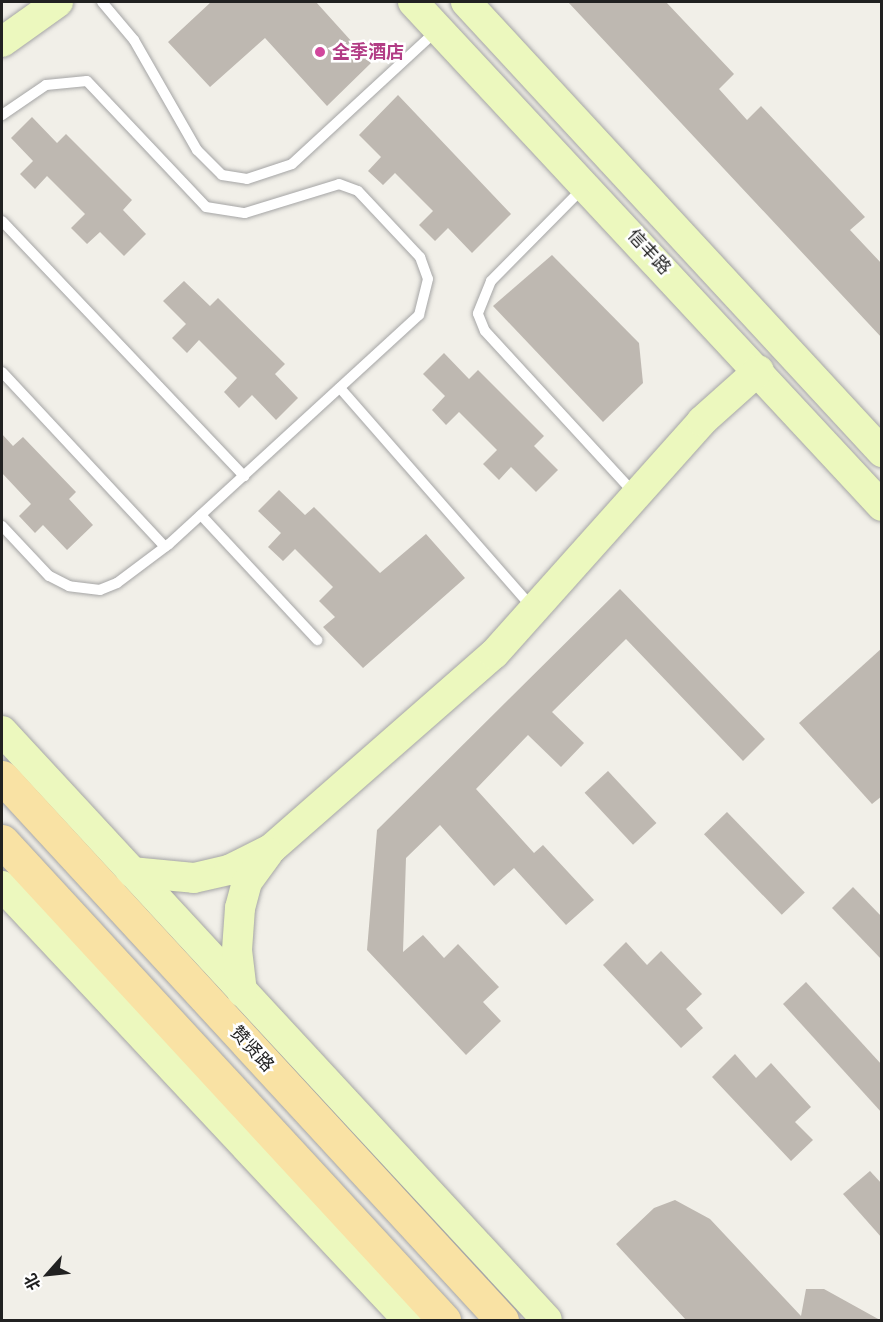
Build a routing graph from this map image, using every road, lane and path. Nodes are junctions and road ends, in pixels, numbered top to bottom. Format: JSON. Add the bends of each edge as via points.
{"nodes":[{"id":1,"x":58,"y":2,"type":"edge"},
{"id":2,"x":102,"y":2,"type":"edge"},
{"id":3,"x":413,"y":2,"type":"edge"},
{"id":4,"x":466,"y":2,"type":"edge"},
{"id":5,"x":438,"y":29,"type":"junction"},
{"id":6,"x":2,"y":42,"type":"edge"},
{"id":7,"x":2,"y":115,"type":"edge"},
{"id":8,"x":585,"y":185,"type":"junction"},
{"id":9,"x":2,"y":221,"type":"edge"},
{"id":10,"x":759,"y":370,"type":"junction"},
{"id":11,"x":2,"y":372,"type":"edge"},
{"id":12,"x":340,"y":388,"type":"junction"},
{"id":13,"x":882,"y":452,"type":"edge"},
{"id":14,"x":243,"y":476,"type":"junction"},
{"id":15,"x":636,"y":495,"type":"junction"},
{"id":16,"x":882,"y":506,"type":"edge"},
{"id":17,"x":201,"y":515,"type":"junction"},
{"id":18,"x":2,"y":526,"type":"edge"},
{"id":19,"x":165,"y":547,"type":"junction"},
{"id":20,"x":534,"y":609,"type":"junction"},
{"id":21,"x":317,"y":640,"type":"dead end"},
{"id":22,"x":2,"y":731,"type":"edge"},
{"id":23,"x":2,"y":777,"type":"edge"},
{"id":24,"x":2,"y":841,"type":"edge"},
{"id":25,"x":271,"y":849,"type":"junction"},
{"id":26,"x":131,"y":872,"type":"junction"},
{"id":27,"x":2,"y":886,"type":"edge"},
{"id":28,"x":242,"y":992,"type":"junction"},
{"id":29,"x":408,"y":1320,"type":"edge"},
{"id":30,"x":444,"y":1320,"type":"edge"},
{"id":31,"x":502,"y":1320,"type":"edge"},
{"id":32,"x":547,"y":1320,"type":"edge"}],
"edges":[{"from":1,"to":6,"type":"street"},
{"from":2,"to":5,"type":"lane","via":[[134,40],[197,150],[222,175],[247,179],[292,164]]},
{"from":3,"to":5,"type":"street","name":"信丰路"},
{"from":4,"to":13,"type":"street","name":"信丰路"},
{"from":5,"to":8,"type":"street","name":"信丰路"},
{"from":7,"to":12,"type":"lane","via":[[46,85],[87,81],[206,207],[245,213],[327,186],[339,184],[358,190],[420,257],[428,279],[419,315]]},
{"from":8,"to":10,"type":"street","name":"信丰路"},
{"from":8,"to":15,"type":"lane","via":[[491,281],[478,314],[485,331]]},
{"from":9,"to":14,"type":"lane"},
{"from":10,"to":15,"type":"street","via":[[702,421]]},
{"from":10,"to":16,"type":"street","name":"信丰路"},
{"from":11,"to":19,"type":"lane"},
{"from":12,"to":14,"type":"lane"},
{"from":12,"to":20,"type":"lane"},
{"from":14,"to":17,"type":"lane"},
{"from":15,"to":20,"type":"street"},
{"from":17,"to":19,"type":"lane"},
{"from":17,"to":21,"type":"lane"},
{"from":18,"to":19,"type":"lane","via":[[50,576],[69,586],[100,591]]},
{"from":20,"to":25,"type":"street","via":[[494,654]]},
{"from":22,"to":26,"type":"street"},
{"from":23,"to":31,"type":"main road","name":"赞贤路"},
{"from":24,"to":30,"type":"main road"},
{"from":25,"to":26,"type":"street","via":[[229,870],[194,878]]},
{"from":25,"to":28,"type":"street","via":[[247,882],[240,908],[237,950]]},
{"from":26,"to":28,"type":"street"},
{"from":27,"to":29,"type":"street"},
{"from":28,"to":32,"type":"street"}]}
